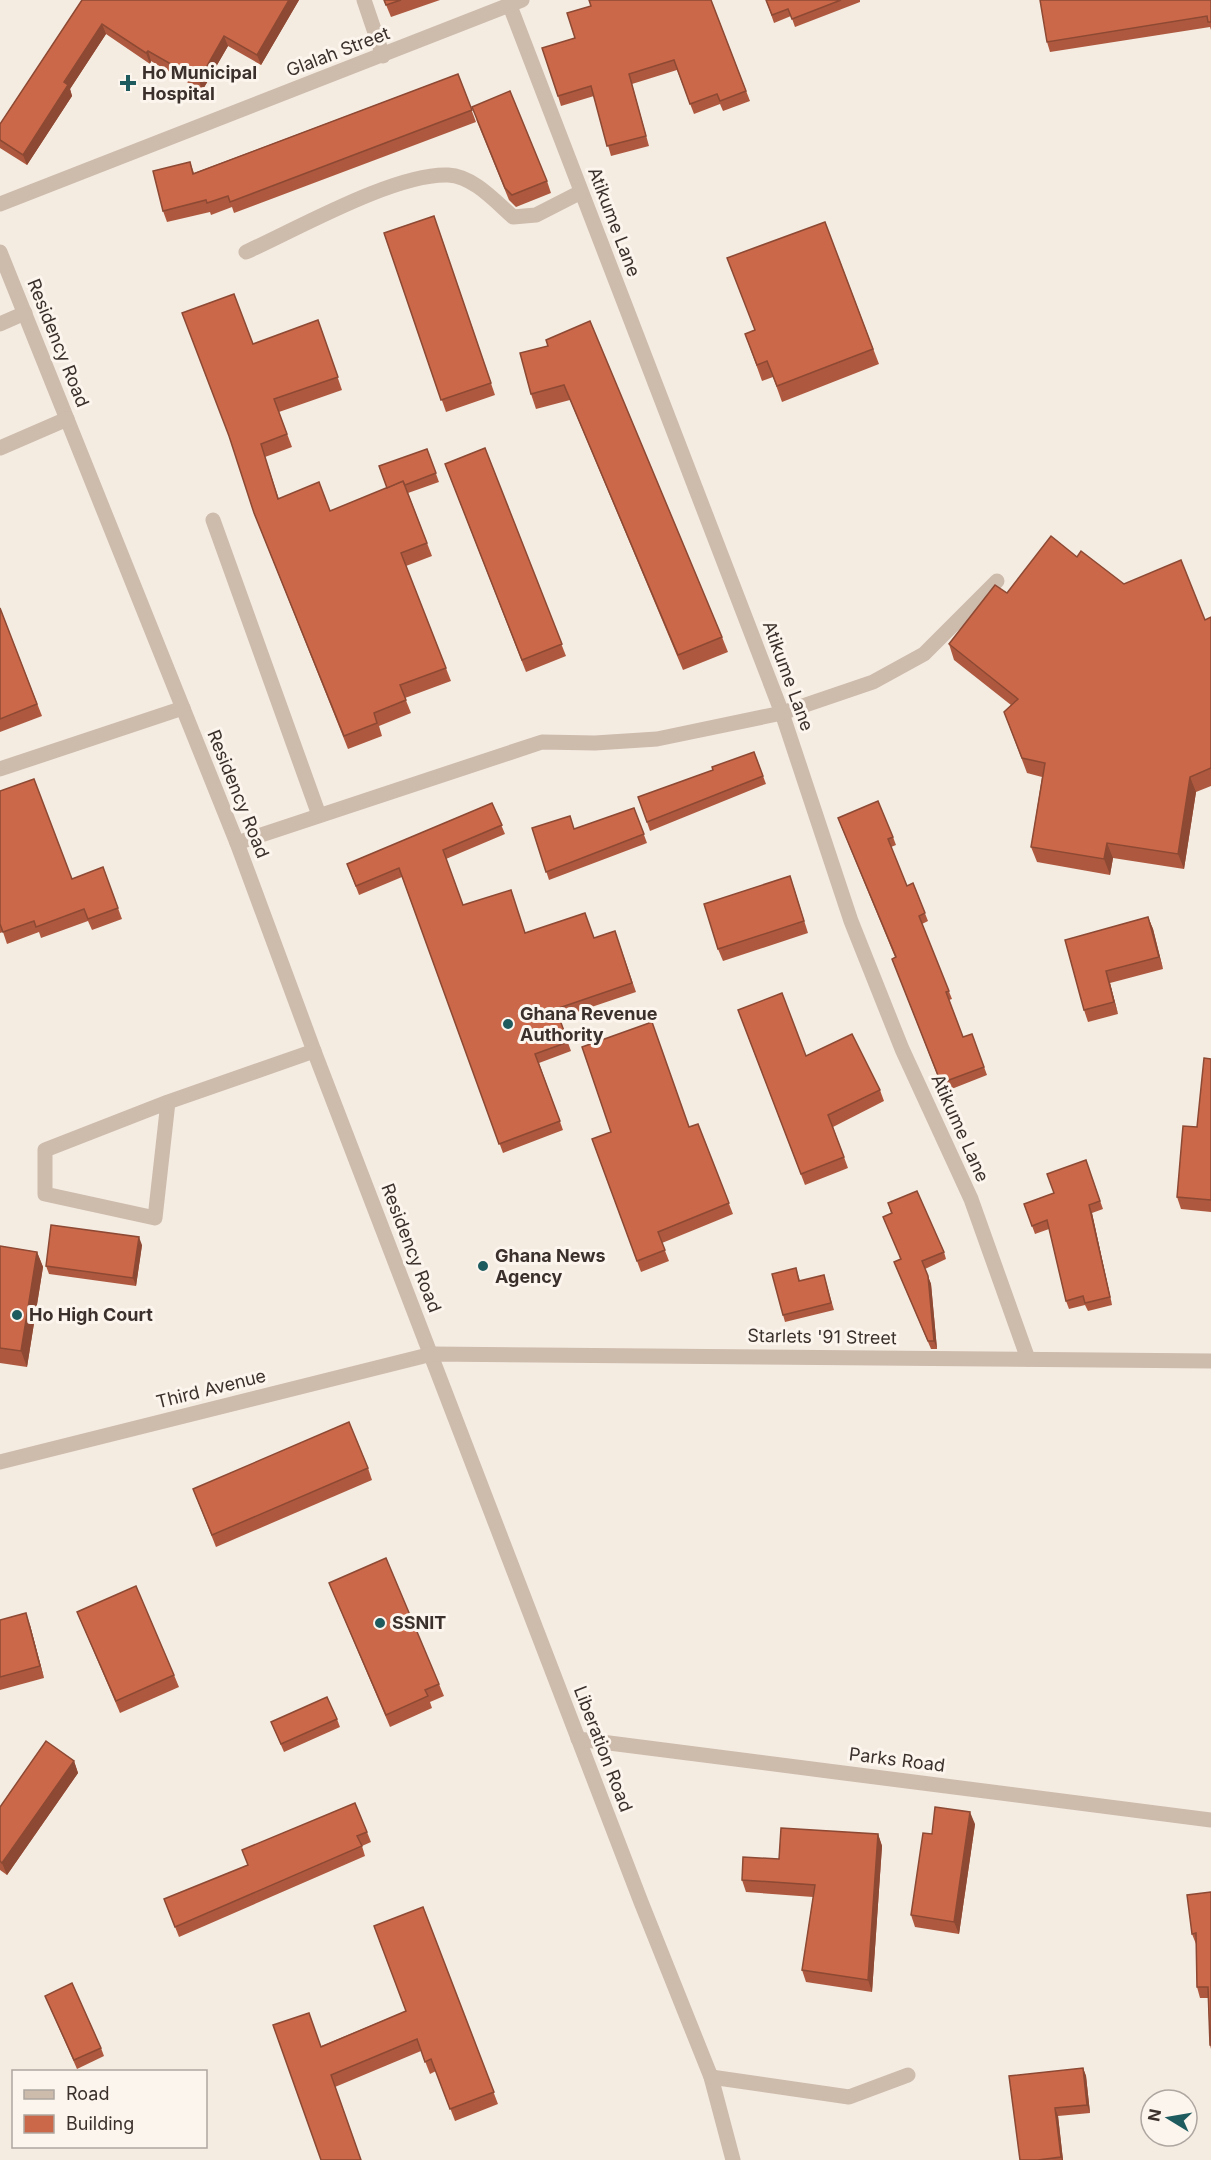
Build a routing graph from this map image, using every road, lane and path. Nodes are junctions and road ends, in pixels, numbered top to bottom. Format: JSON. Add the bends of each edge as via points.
{"nodes":[{"id":1,"x":364,"y":0,"type":"edge"},
{"id":2,"x":516,"y":3,"type":"edge"},
{"id":3,"x":383,"y":56,"type":"junction"},
{"id":4,"x":581,"y":192,"type":"junction"},
{"id":5,"x":0,"y":204,"type":"edge"},
{"id":6,"x":0,"y":252,"type":"edge"},
{"id":7,"x":246,"y":252,"type":"dead end"},
{"id":8,"x":25,"y":313,"type":"junction"},
{"id":9,"x":0,"y":324,"type":"edge"},
{"id":10,"x":67,"y":419,"type":"junction"},
{"id":11,"x":0,"y":448,"type":"edge"},
{"id":12,"x":213,"y":520,"type":"dead end"},
{"id":13,"x":997,"y":581,"type":"dead end"},
{"id":14,"x":183,"y":708,"type":"junction"},
{"id":15,"x":782,"y":713,"type":"junction"},
{"id":16,"x":0,"y":769,"type":"edge"},
{"id":17,"x":319,"y":815,"type":"junction"},
{"id":18,"x":237,"y":843,"type":"junction"},
{"id":19,"x":314,"y":1052,"type":"junction"},
{"id":20,"x":168,"y":1102,"type":"junction"},
{"id":21,"x":432,"y":1354,"type":"junction"},
{"id":22,"x":1028,"y":1359,"type":"junction"},
{"id":23,"x":1211,"y":1361,"type":"edge"},
{"id":24,"x":0,"y":1462,"type":"edge"},
{"id":25,"x":578,"y":1739,"type":"junction"},
{"id":26,"x":1211,"y":1820,"type":"edge"},
{"id":27,"x":908,"y":2075,"type":"dead end"},
{"id":28,"x":711,"y":2077,"type":"junction"},
{"id":29,"x":733,"y":2160,"type":"edge"}],
"edges":[{"from":1,"to":3,"type":"street"},
{"from":2,"to":3,"type":"street","name":"Glalah Street"},
{"from":2,"to":4,"type":"street","name":"Atikume Lane"},
{"from":3,"to":5,"type":"street","name":"Glalah Street"},
{"from":4,"to":7,"type":"street","via":[[536,215],[513,217],[474,184],[449,175],[395,184]]},
{"from":4,"to":15,"type":"street","name":"Atikume Lane"},
{"from":6,"to":8,"type":"street","name":"Residency Road"},
{"from":8,"to":9,"type":"street"},
{"from":8,"to":10,"type":"street","name":"Residency Road"},
{"from":10,"to":11,"type":"street"},
{"from":10,"to":14,"type":"street","name":"Residency Road"},
{"from":12,"to":17,"type":"street"},
{"from":13,"to":15,"type":"street","via":[[924,654],[873,682]]},
{"from":14,"to":16,"type":"street"},
{"from":14,"to":18,"type":"street","name":"Residency Road"},
{"from":15,"to":17,"type":"street","via":[[657,739],[542,742]]},
{"from":15,"to":22,"type":"street","name":"Atikume Lane","via":[[851,921],[902,1049],[971,1199]]},
{"from":17,"to":18,"type":"street"},
{"from":18,"to":19,"type":"street","name":"Residency Road"},
{"from":19,"to":20,"type":"street"},
{"from":19,"to":21,"type":"street","name":"Residency Road"},
{"from":20,"to":20,"type":"street","via":[[155,1218],[45,1194],[45,1150]]},
{"from":21,"to":22,"type":"street","name":"Starlets '91 Street"},
{"from":21,"to":24,"type":"street","name":"Third Avenue"},
{"from":21,"to":25,"type":"street","name":"Liberation Road"},
{"from":22,"to":23,"type":"street","name":"Starlets '91 Street"},
{"from":25,"to":26,"type":"street","name":"Parks Road"},
{"from":25,"to":28,"type":"street","name":"Liberation Road"},
{"from":27,"to":28,"type":"street","via":[[849,2097]]},
{"from":28,"to":29,"type":"street","name":"Liberation Road"}]}
